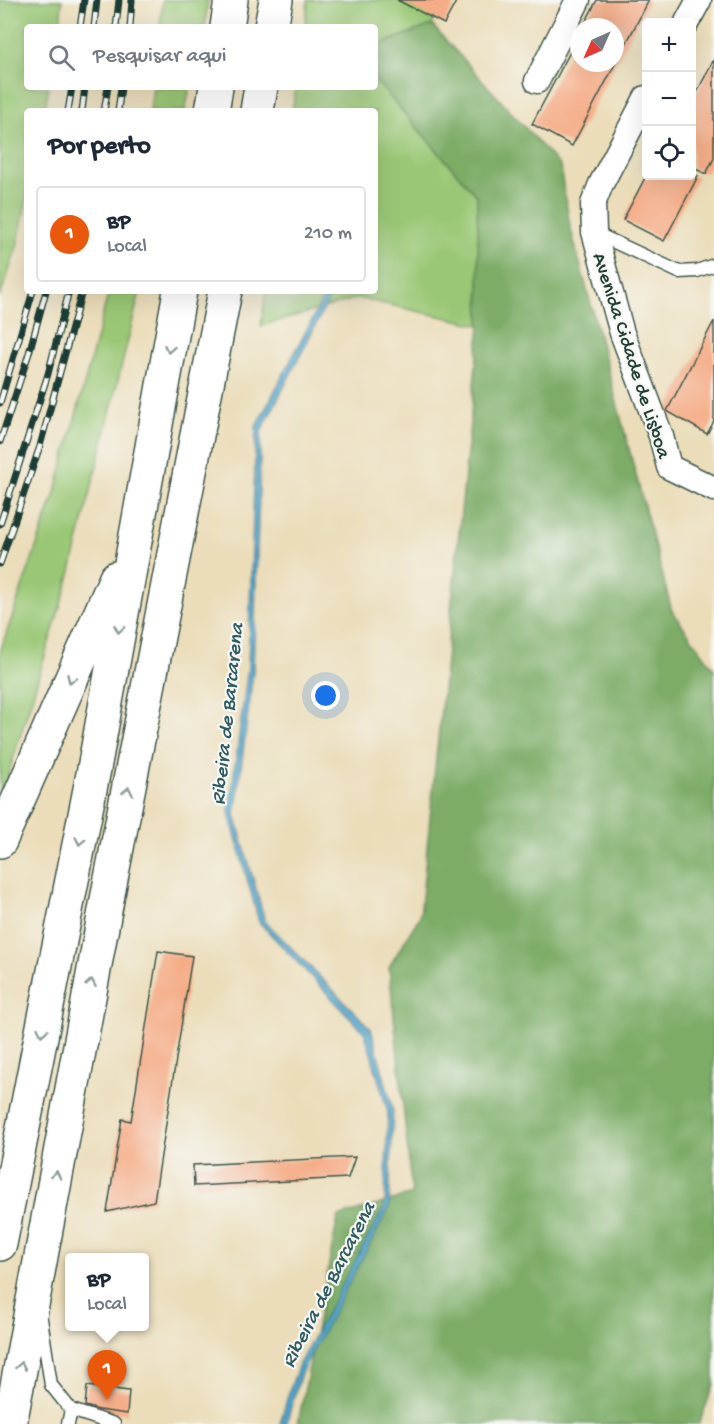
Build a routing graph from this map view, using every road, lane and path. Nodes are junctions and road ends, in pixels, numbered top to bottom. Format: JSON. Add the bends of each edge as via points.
{"nodes":[{"id":1,"x":231,"y":0,"type":"edge"},
{"id":2,"x":276,"y":0,"type":"edge"},
{"id":3,"x":578,"y":0,"type":"edge"},
{"id":4,"x":699,"y":0,"type":"edge"},
{"id":5,"x":689,"y":18,"type":"edge"},
{"id":6,"x":227,"y":24,"type":"edge"},
{"id":7,"x":272,"y":24,"type":"edge"},
{"id":8,"x":537,"y":81,"type":"dead end"},
{"id":9,"x":216,"y":90,"type":"edge"},
{"id":10,"x":260,"y":90,"type":"edge"},
{"id":11,"x":642,"y":106,"type":"edge"},
{"id":12,"x":212,"y":108,"type":"edge"},
{"id":13,"x":258,"y":108,"type":"edge"},
{"id":14,"x":594,"y":232,"type":"junction"},
{"id":15,"x":714,"y":264,"type":"edge"},
{"id":16,"x":179,"y":294,"type":"edge"},
{"id":17,"x":224,"y":294,"type":"edge"},
{"id":18,"x":714,"y":489,"type":"edge"},
{"id":19,"x":137,"y":530,"type":"junction"},
{"id":20,"x":0,"y":841,"type":"edge"},
{"id":21,"x":0,"y":1244,"type":"edge"},
{"id":22,"x":36,"y":1284,"type":"junction"},
{"id":23,"x":71,"y":1410,"type":"junction"},
{"id":24,"x":10,"y":1424,"type":"edge"},
{"id":25,"x":68,"y":1424,"type":"edge"},
{"id":26,"x":114,"y":1424,"type":"edge"}],
"edges":[{"from":1,"to":6,"type":"highway"},
{"from":2,"to":7,"type":"highway"},
{"from":3,"to":8,"type":"street"},
{"from":4,"to":5,"type":"street"},
{"from":9,"to":12,"type":"highway"},
{"from":10,"to":13,"type":"highway"},
{"from":11,"to":14,"type":"street","name":"Avenida Cidade de Lisboa","via":[[593,204]]},
{"from":14,"to":15,"type":"lane","via":[[679,272],[698,271]]},
{"from":14,"to":18,"type":"street","name":"Avenida Cidade de Lisboa","via":[[622,333],[669,467]]},
{"from":16,"to":19,"type":"highway","one_way":true},
{"from":22,"to":17,"type":"highway","one_way":true},
{"from":19,"to":20,"type":"highway","one_way":true},
{"from":19,"to":21,"type":"highway","one_way":true},
{"from":22,"to":23,"type":"lane","via":[[51,1385]]},
{"from":24,"to":22,"type":"highway","one_way":true},
{"from":23,"to":25,"type":"lane"},
{"from":23,"to":26,"type":"lane"}]}
